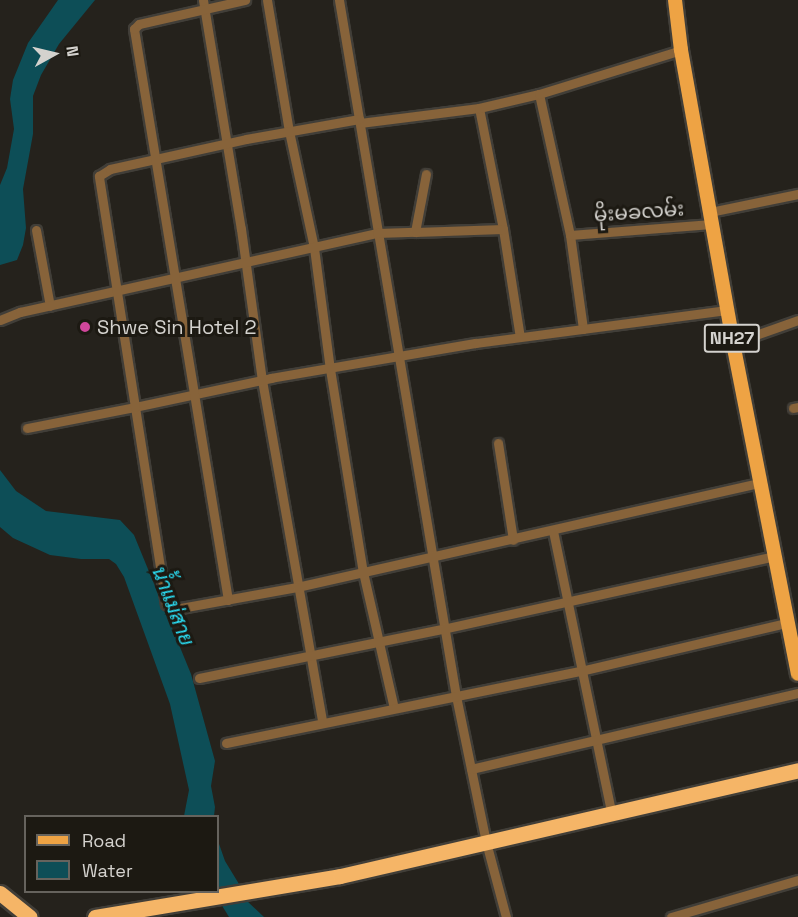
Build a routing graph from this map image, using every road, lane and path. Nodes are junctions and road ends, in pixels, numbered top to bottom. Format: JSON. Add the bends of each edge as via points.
{"nodes":[{"id":1,"x":245,"y":0,"type":"edge"},
{"id":2,"x":267,"y":0,"type":"edge"},
{"id":3,"x":339,"y":0,"type":"edge"},
{"id":4,"x":675,"y":0,"type":"edge"},
{"id":5,"x":204,"y":4,"type":"edge"},
{"id":6,"x":681,"y":50,"type":"junction"},
{"id":7,"x":539,"y":94,"type":"junction"},
{"id":8,"x":479,"y":108,"type":"junction"},
{"id":9,"x":359,"y":121,"type":"junction"},
{"id":10,"x":289,"y":131,"type":"junction"},
{"id":11,"x":227,"y":143,"type":"junction"},
{"id":12,"x":155,"y":159,"type":"junction"},
{"id":13,"x":426,"y":174,"type":"dead end"},
{"id":14,"x":798,"y":194,"type":"edge"},
{"id":15,"x":711,"y":218,"type":"junction"},
{"id":16,"x":503,"y":229,"type":"junction"},
{"id":17,"x":36,"y":231,"type":"dead end"},
{"id":18,"x":377,"y":232,"type":"junction"},
{"id":19,"x":415,"y":232,"type":"junction"},
{"id":20,"x":570,"y":235,"type":"junction"},
{"id":21,"x":314,"y":248,"type":"junction"},
{"id":22,"x":246,"y":262,"type":"junction"},
{"id":23,"x":175,"y":277,"type":"junction"},
{"id":24,"x":115,"y":292,"type":"junction"},
{"id":25,"x":50,"y":306,"type":"junction"},
{"id":26,"x":727,"y":310,"type":"junction"},
{"id":27,"x":0,"y":320,"type":"edge"},
{"id":28,"x":798,"y":320,"type":"edge"},
{"id":29,"x":583,"y":329,"type":"junction"},
{"id":30,"x":520,"y":337,"type":"junction"},
{"id":31,"x":733,"y":343,"type":"junction"},
{"id":32,"x":398,"y":357,"type":"junction"},
{"id":33,"x":330,"y":369,"type":"junction"},
{"id":34,"x":262,"y":380,"type":"junction"},
{"id":35,"x":196,"y":396,"type":"junction"},
{"id":36,"x":135,"y":407,"type":"junction"},
{"id":37,"x":27,"y":428,"type":"dead end"},
{"id":38,"x":498,"y":443,"type":"dead end"},
{"id":39,"x":759,"y":483,"type":"junction"},
{"id":40,"x":553,"y":531,"type":"junction"},
{"id":41,"x":513,"y":540,"type":"junction"},
{"id":42,"x":774,"y":556,"type":"junction"},
{"id":43,"x":432,"y":558,"type":"junction"},
{"id":44,"x":363,"y":572,"type":"junction"},
{"id":45,"x":297,"y":587,"type":"junction"},
{"id":46,"x":228,"y":600,"type":"junction"},
{"id":47,"x":567,"y":601,"type":"junction"},
{"id":48,"x":787,"y":623,"type":"junction"},
{"id":49,"x":443,"y":629,"type":"junction"},
{"id":50,"x":378,"y":641,"type":"junction"},
{"id":51,"x":309,"y":655,"type":"junction"},
{"id":52,"x":580,"y":671,"type":"junction"},
{"id":53,"x":798,"y":674,"type":"edge"},
{"id":54,"x":199,"y":678,"type":"dead end"},
{"id":55,"x":798,"y":693,"type":"edge"},
{"id":56,"x":456,"y":696,"type":"junction"},
{"id":57,"x":394,"y":708,"type":"junction"},
{"id":58,"x":322,"y":723,"type":"junction"},
{"id":59,"x":595,"y":740,"type":"junction"},
{"id":60,"x":226,"y":742,"type":"dead end"},
{"id":61,"x":471,"y":769,"type":"junction"},
{"id":62,"x":798,"y":770,"type":"edge"},
{"id":63,"x":611,"y":812,"type":"junction"},
{"id":64,"x":486,"y":842,"type":"junction"},
{"id":65,"x":798,"y":880,"type":"edge"},
{"id":66,"x":0,"y":893,"type":"edge"},
{"id":67,"x":30,"y":917,"type":"edge"},
{"id":68,"x":95,"y":917,"type":"edge"},
{"id":69,"x":506,"y":917,"type":"edge"},
{"id":70,"x":671,"y":917,"type":"edge"}],
"edges":[{"from":1,"to":5,"type":"street"},
{"from":2,"to":10,"type":"street"},
{"from":3,"to":9,"type":"street"},
{"from":4,"to":6,"type":"main road","number":"NH27"},
{"from":5,"to":11,"type":"street"},
{"from":5,"to":12,"type":"street","via":[[138,24],[134,29]]},
{"from":6,"to":7,"type":"street"},
{"from":6,"to":15,"type":"main road","number":"NH27"},
{"from":7,"to":8,"type":"street"},
{"from":7,"to":20,"type":"street"},
{"from":8,"to":9,"type":"street"},
{"from":8,"to":16,"type":"street"},
{"from":9,"to":10,"type":"street"},
{"from":9,"to":18,"type":"street"},
{"from":10,"to":11,"type":"street"},
{"from":10,"to":21,"type":"street"},
{"from":11,"to":12,"type":"street"},
{"from":11,"to":22,"type":"street"},
{"from":12,"to":23,"type":"street"},
{"from":12,"to":24,"type":"street","via":[[110,169],[99,176]]},
{"from":13,"to":19,"type":"street"},
{"from":14,"to":15,"type":"street","name":"မိုးမခလမ်း"},
{"from":15,"to":20,"type":"street","name":"မိုးမခလမ်း"},
{"from":15,"to":26,"type":"main road","number":"NH27"},
{"from":16,"to":19,"type":"street"},
{"from":16,"to":30,"type":"street"},
{"from":17,"to":25,"type":"street"},
{"from":18,"to":19,"type":"street"},
{"from":18,"to":21,"type":"street"},
{"from":18,"to":32,"type":"street"},
{"from":20,"to":29,"type":"street"},
{"from":21,"to":22,"type":"street"},
{"from":21,"to":33,"type":"street"},
{"from":22,"to":23,"type":"street"},
{"from":22,"to":34,"type":"street"},
{"from":23,"to":24,"type":"street"},
{"from":23,"to":35,"type":"street"},
{"from":24,"to":25,"type":"street"},
{"from":24,"to":36,"type":"street"},
{"from":25,"to":27,"type":"street"},
{"from":26,"to":29,"type":"street"},
{"from":26,"to":31,"type":"main road","number":"NH27"},
{"from":28,"to":31,"type":"street"},
{"from":29,"to":30,"type":"street"},
{"from":30,"to":32,"type":"street"},
{"from":31,"to":39,"type":"main road","number":"NH27"},
{"from":32,"to":33,"type":"street"},
{"from":32,"to":43,"type":"street"},
{"from":33,"to":34,"type":"street"},
{"from":33,"to":44,"type":"street"},
{"from":34,"to":35,"type":"street"},
{"from":34,"to":45,"type":"street"},
{"from":35,"to":36,"type":"street"},
{"from":35,"to":46,"type":"street"},
{"from":36,"to":37,"type":"street"},
{"from":36,"to":46,"type":"street","via":[[166,604],[175,609]]},
{"from":38,"to":41,"type":"street"},
{"from":39,"to":40,"type":"street"},
{"from":39,"to":42,"type":"main road","number":"NH27"},
{"from":40,"to":41,"type":"street"},
{"from":40,"to":47,"type":"street"},
{"from":41,"to":43,"type":"street"},
{"from":42,"to":47,"type":"street"},
{"from":42,"to":48,"type":"main road","number":"NH27"},
{"from":43,"to":44,"type":"street"},
{"from":43,"to":49,"type":"street"},
{"from":44,"to":45,"type":"street"},
{"from":44,"to":50,"type":"street"},
{"from":45,"to":46,"type":"street"},
{"from":45,"to":51,"type":"street"},
{"from":47,"to":49,"type":"street"},
{"from":47,"to":52,"type":"street"},
{"from":48,"to":52,"type":"street"},
{"from":48,"to":53,"type":"main road","number":"NH27"},
{"from":49,"to":50,"type":"street"},
{"from":49,"to":56,"type":"street"},
{"from":50,"to":51,"type":"street"},
{"from":50,"to":57,"type":"street"},
{"from":51,"to":54,"type":"street"},
{"from":51,"to":58,"type":"street"},
{"from":52,"to":56,"type":"street"},
{"from":52,"to":59,"type":"street"},
{"from":55,"to":59,"type":"street"},
{"from":56,"to":57,"type":"street"},
{"from":56,"to":61,"type":"street"},
{"from":57,"to":58,"type":"street"},
{"from":58,"to":60,"type":"street"},
{"from":59,"to":61,"type":"street"},
{"from":59,"to":63,"type":"street"},
{"from":61,"to":64,"type":"street"},
{"from":62,"to":63,"type":"highway"},
{"from":63,"to":64,"type":"highway"},
{"from":64,"to":68,"type":"highway","via":[[340,876]]},
{"from":64,"to":69,"type":"street"},
{"from":65,"to":70,"type":"street"},
{"from":66,"to":67,"type":"highway"}]}
